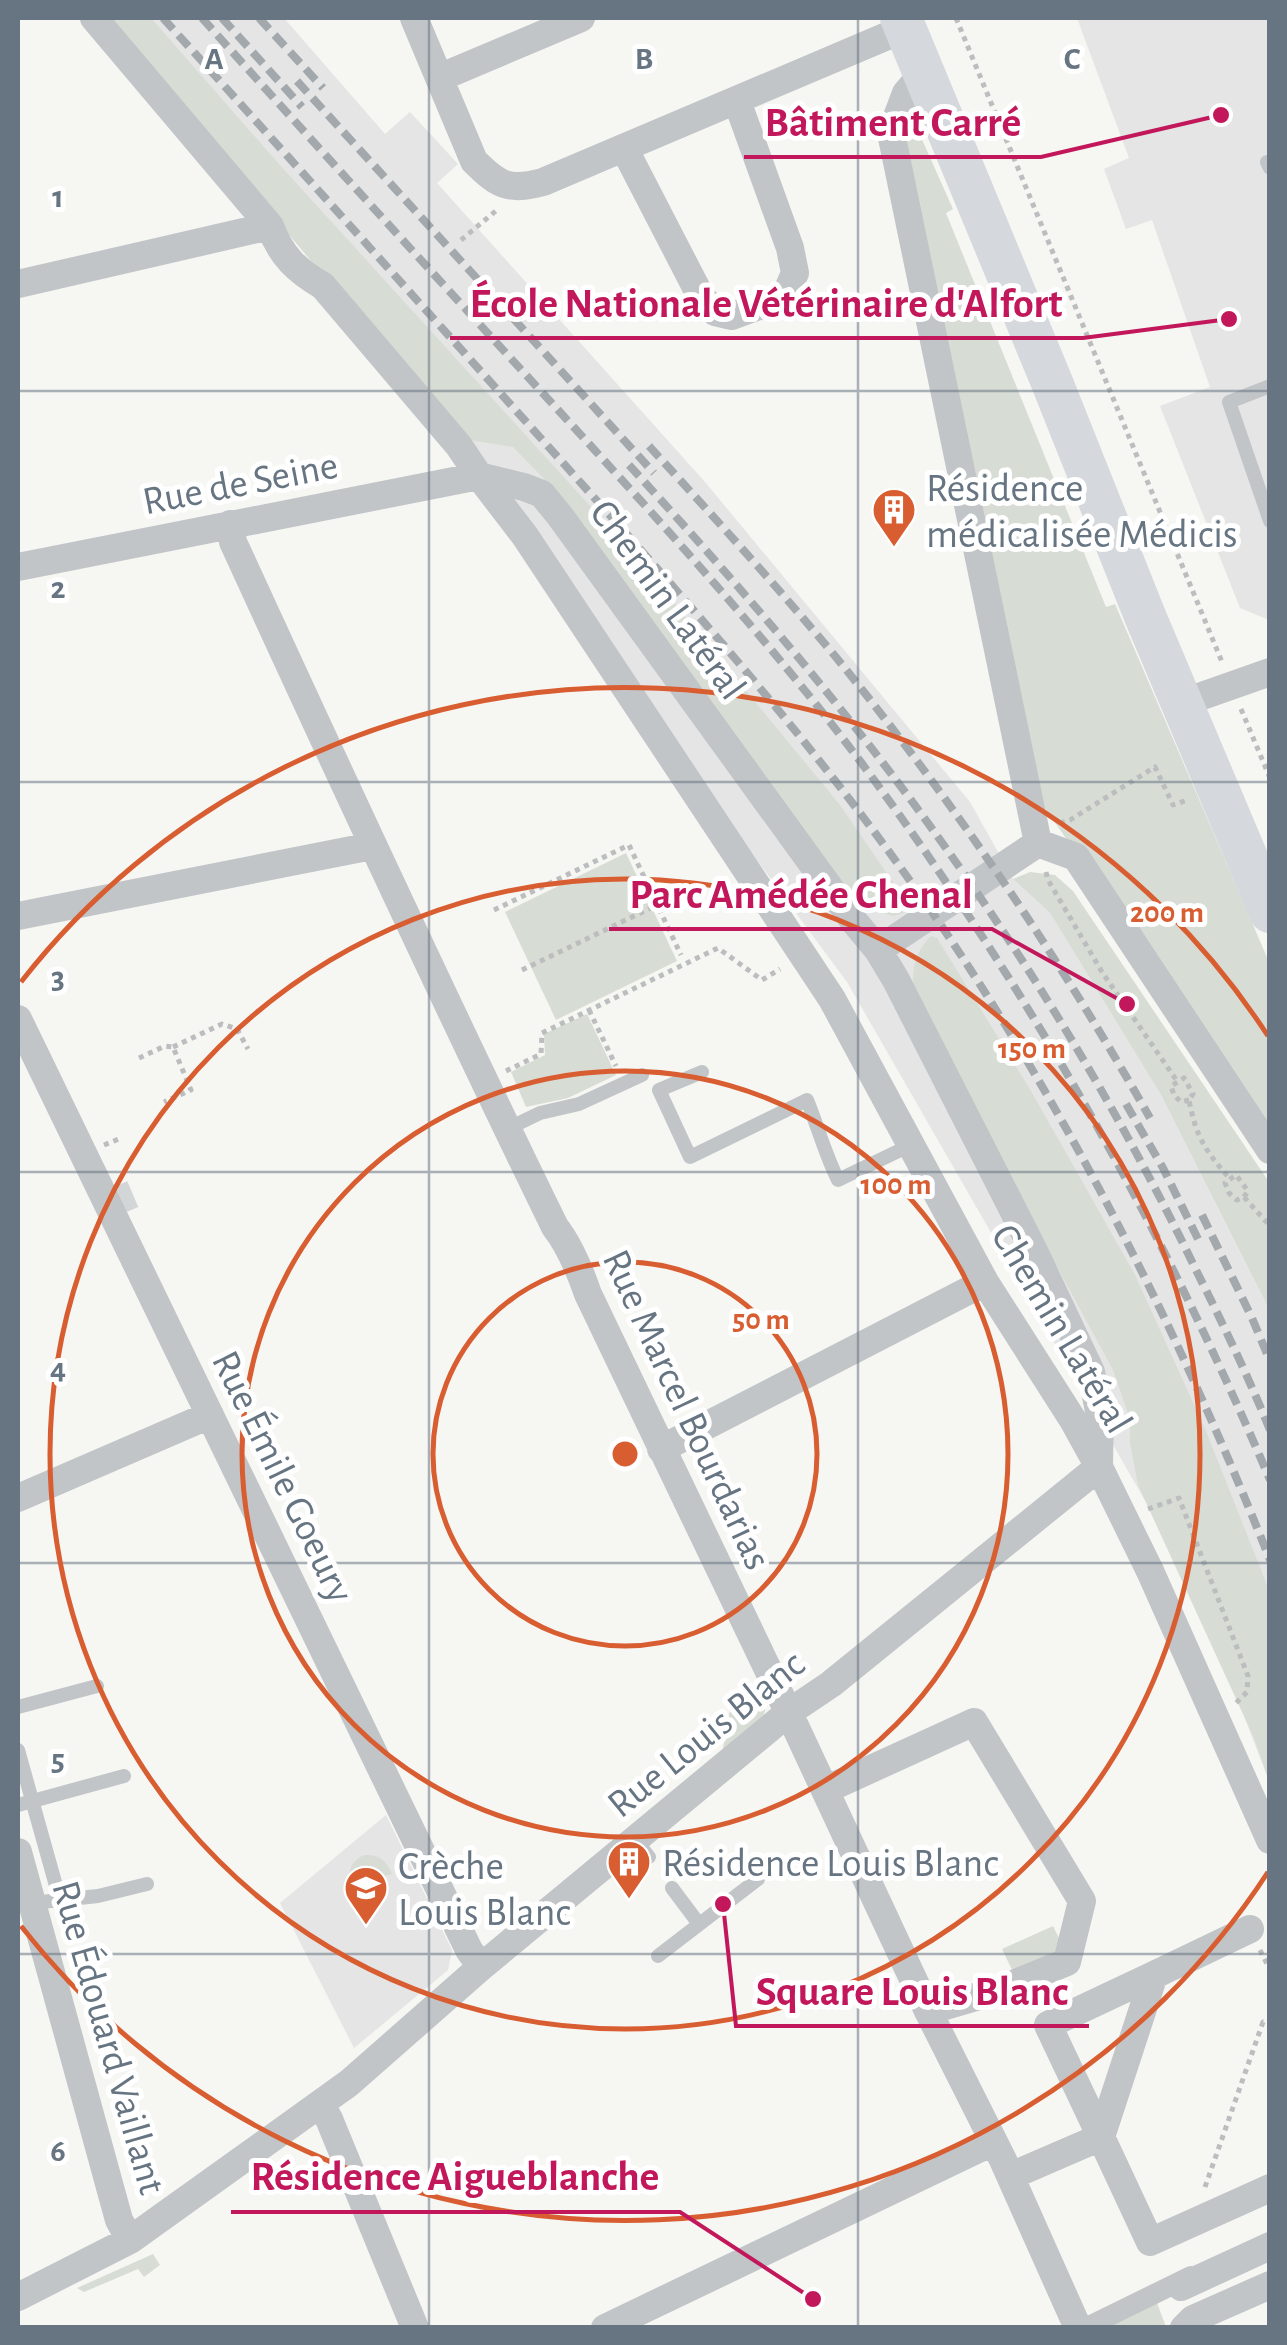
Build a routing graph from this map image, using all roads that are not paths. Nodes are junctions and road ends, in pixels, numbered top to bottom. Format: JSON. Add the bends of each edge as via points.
{"nodes":[{"id":1,"x":94,"y":18,"type":"edge"},
{"id":2,"x":414,"y":18,"type":"edge"},
{"id":3,"x":581,"y":18,"type":"edge"},
{"id":4,"x":904,"y":23,"type":"edge"},
{"id":5,"x":924,"y":72,"type":"junction"},
{"id":6,"x":439,"y":78,"type":"junction"},
{"id":7,"x":737,"y":102,"type":"junction"},
{"id":8,"x":624,"y":148,"type":"junction"},
{"id":9,"x":270,"y":226,"type":"junction"},
{"id":10,"x":18,"y":284,"type":"edge"},
{"id":11,"x":1270,"y":386,"type":"edge"},
{"id":12,"x":478,"y":476,"type":"junction"},
{"id":13,"x":1270,"y":522,"type":"edge"},
{"id":14,"x":230,"y":524,"type":"junction"},
{"id":15,"x":18,"y":564,"type":"edge"},
{"id":16,"x":1270,"y":672,"type":"edge"},
{"id":17,"x":1182,"y":703,"type":"junction"},
{"id":18,"x":372,"y":846,"type":"junction"},
{"id":19,"x":1042,"y":856,"type":"junction"},
{"id":20,"x":1270,"y":912,"type":"edge"},
{"id":21,"x":18,"y":916,"type":"edge"},
{"id":22,"x":878,"y":950,"type":"junction"},
{"id":23,"x":18,"y":1019,"type":"edge"},
{"id":24,"x":702,"y":1072,"type":"dead end"},
{"id":25,"x":642,"y":1075,"type":"dead end"},
{"id":26,"x":507,"y":1129,"type":"junction"},
{"id":27,"x":910,"y":1145,"type":"junction"},
{"id":28,"x":1270,"y":1150,"type":"edge"},
{"id":29,"x":985,"y":1282,"type":"junction"},
{"id":30,"x":210,"y":1415,"type":"junction"},
{"id":31,"x":661,"y":1450,"type":"junction"},
{"id":32,"x":1099,"y":1467,"type":"junction"},
{"id":33,"x":18,"y":1498,"type":"edge"},
{"id":34,"x":97,"y":1686,"type":"dead end"},
{"id":35,"x":18,"y":1708,"type":"edge"},
{"id":36,"x":788,"y":1713,"type":"junction"},
{"id":37,"x":18,"y":1750,"type":"edge"},
{"id":38,"x":124,"y":1776,"type":"dead end"},
{"id":39,"x":825,"y":1790,"type":"junction"},
{"id":40,"x":25,"y":1804,"type":"edge"},
{"id":41,"x":1270,"y":1840,"type":"edge"},
{"id":42,"x":18,"y":1852,"type":"edge"},
{"id":43,"x":758,"y":1879,"type":"dead end"},
{"id":44,"x":147,"y":1884,"type":"dead end"},
{"id":45,"x":672,"y":1888,"type":"dead end"},
{"id":46,"x":46,"y":1902,"type":"junction"},
{"id":47,"x":699,"y":1924,"type":"junction"},
{"id":48,"x":1250,"y":1929,"type":"dead end"},
{"id":49,"x":658,"y":1956,"type":"dead end"},
{"id":50,"x":481,"y":1967,"type":"junction"},
{"id":51,"x":1154,"y":1975,"type":"junction"},
{"id":52,"x":928,"y":2010,"type":"junction"},
{"id":53,"x":320,"y":2104,"type":"junction"},
{"id":54,"x":1101,"y":2137,"type":"junction"},
{"id":55,"x":993,"y":2142,"type":"junction"},
{"id":56,"x":1010,"y":2176,"type":"junction"},
{"id":57,"x":1270,"y":2188,"type":"edge"},
{"id":58,"x":130,"y":2240,"type":"junction"},
{"id":59,"x":1270,"y":2242,"type":"edge"},
{"id":60,"x":1270,"y":2285,"type":"edge"},
{"id":61,"x":1181,"y":2287,"type":"dead end"},
{"id":62,"x":18,"y":2297,"type":"edge"},
{"id":63,"x":415,"y":2328,"type":"edge"},
{"id":64,"x":605,"y":2328,"type":"edge"},
{"id":65,"x":1082,"y":2328,"type":"edge"},
{"id":66,"x":1184,"y":2328,"type":"edge"}],
"edges":[{"from":1,"to":9,"type":"street","name":"Chemin Latéral"},
{"from":2,"to":6,"type":"street"},
{"from":3,"to":6,"type":"street"},
{"from":4,"to":5,"type":"main road"},
{"from":4,"to":7,"type":"street"},
{"from":5,"to":17,"type":"main road"},
{"from":5,"to":19,"type":"street","via":[[906,93],[891,133]]},
{"from":6,"to":8,"type":"street","via":[[474,161],[501,182],[519,188],[543,182]]},
{"from":7,"to":8,"type":"street"},
{"from":7,"to":8,"type":"street","via":[[795,273],[785,296],[772,302],[732,316],[715,312],[700,296]]},
{"from":9,"to":10,"type":"street"},
{"from":9,"to":12,"type":"street","name":"Chemin Latéral","via":[[298,271],[323,286]]},
{"from":11,"to":13,"type":"lane","via":[[1229,402]]},
{"from":12,"to":14,"type":"street","name":"Rue de Seine"},
{"from":12,"to":22,"type":"street","name":"Chemin Latéral","via":[[542,494]]},
{"from":12,"to":27,"type":"street","name":"Chemin Latéral","via":[[525,536],[832,999]]},
{"from":14,"to":15,"type":"street","name":"Rue de Seine"},
{"from":14,"to":18,"type":"street","name":"Rue Marcel Bourdarias","via":[[232,542]]},
{"from":16,"to":17,"type":"street"},
{"from":17,"to":20,"type":"main road"},
{"from":18,"to":21,"type":"street"},
{"from":18,"to":26,"type":"street","name":"Rue Marcel Bourdarias"},
{"from":19,"to":22,"type":"street","via":[[1006,864]]},
{"from":19,"to":28,"type":"street","via":[[1076,857]]},
{"from":22,"to":32,"type":"street","name":"Chemin Latéral","via":[[1091,1372],[1100,1416]]},
{"from":23,"to":30,"type":"street","name":"Rue Émile Goeury"},
{"from":24,"to":27,"type":"lane","via":[[659,1090],[690,1157],[807,1100],[838,1180]]},
{"from":25,"to":26,"type":"lane"},
{"from":26,"to":31,"type":"street","name":"Rue Marcel Bourdarias"},
{"from":27,"to":29,"type":"street","name":"Chemin Latéral"},
{"from":29,"to":31,"type":"street"},
{"from":29,"to":32,"type":"street","name":"Chemin Latéral"},
{"from":30,"to":33,"type":"street"},
{"from":30,"to":50,"type":"street","name":"Rue Émile Goeury"},
{"from":31,"to":36,"type":"street","name":"Rue Marcel Bourdarias"},
{"from":32,"to":36,"type":"street","name":"Rue Louis Blanc"},
{"from":32,"to":41,"type":"street"},
{"from":34,"to":35,"type":"lane"},
{"from":36,"to":39,"type":"street","name":"Rue Marcel Bourdarias"},
{"from":36,"to":50,"type":"street","name":"Rue Louis Blanc","via":[[642,1848]]},
{"from":37,"to":40,"type":"lane"},
{"from":38,"to":40,"type":"lane"},
{"from":39,"to":52,"type":"street","name":"Rue Marcel Bourdarias"},
{"from":39,"to":52,"type":"street","via":[[974,1722],[1082,1901],[1067,1962]]},
{"from":40,"to":46,"type":"lane"},
{"from":42,"to":46,"type":"street","name":"Rue Édouard Vaillant"},
{"from":43,"to":47,"type":"lane"},
{"from":44,"to":46,"type":"lane"},
{"from":45,"to":47,"type":"lane"},
{"from":46,"to":58,"type":"street","name":"Rue Édouard Vaillant"},
{"from":47,"to":49,"type":"lane"},
{"from":48,"to":51,"type":"street"},
{"from":50,"to":53,"type":"street","name":"Rue Louis Blanc"},
{"from":51,"to":54,"type":"street"},
{"from":51,"to":54,"type":"street","via":[[1048,2025]]},
{"from":52,"to":55,"type":"street","name":"Rue Marcel Bourdarias"},
{"from":53,"to":58,"type":"street","name":"Rue Louis Blanc"},
{"from":53,"to":63,"type":"street"},
{"from":54,"to":56,"type":"street"},
{"from":54,"to":57,"type":"street","via":[[1150,2242]]},
{"from":55,"to":56,"type":"street","name":"Rue Marcel Bourdarias"},
{"from":55,"to":64,"type":"street"},
{"from":56,"to":65,"type":"street","name":"Rue Marcel Bourdarias"},
{"from":58,"to":62,"type":"street","name":"Rue Louis Blanc"},
{"from":59,"to":61,"type":"street"},
{"from":59,"to":65,"type":"street"},
{"from":60,"to":66,"type":"street"}]}
